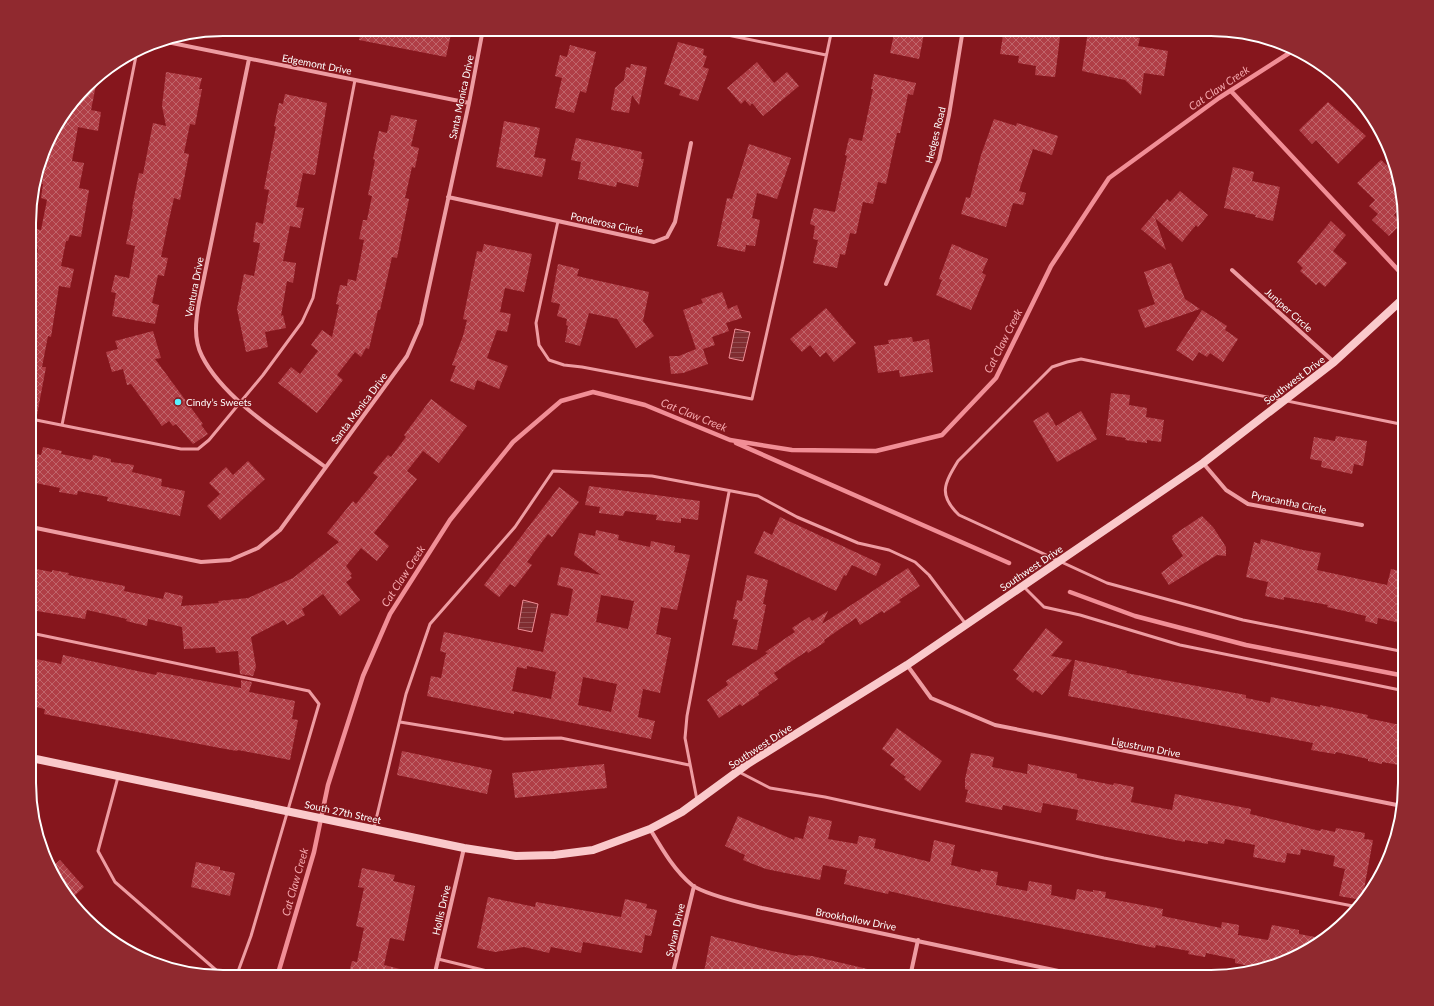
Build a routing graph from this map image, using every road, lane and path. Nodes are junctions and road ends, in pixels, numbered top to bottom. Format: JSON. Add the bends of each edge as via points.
{"nodes":[{"id":1,"x":482,"y":36,"type":"edge"},
{"id":2,"x":732,"y":36,"type":"edge"},
{"id":3,"x":830,"y":36,"type":"edge"},
{"id":4,"x":962,"y":36,"type":"edge"},
{"id":5,"x":171,"y":43,"type":"edge"},
{"id":6,"x":826,"y":55,"type":"junction"},
{"id":7,"x":136,"y":57,"type":"edge"},
{"id":8,"x":249,"y":59,"type":"junction"},
{"id":9,"x":355,"y":80,"type":"junction"},
{"id":10,"x":469,"y":103,"type":"junction"},
{"id":11,"x":691,"y":143,"type":"dead end"},
{"id":12,"x":448,"y":197,"type":"junction"},
{"id":13,"x":558,"y":221,"type":"junction"},
{"id":14,"x":1232,"y":270,"type":"dead end"},
{"id":15,"x":886,"y":284,"type":"dead end"},
{"id":16,"x":1398,"y":303,"type":"edge"},
{"id":17,"x":1334,"y":362,"type":"junction"},
{"id":18,"x":1284,"y":401,"type":"junction"},
{"id":19,"x":241,"y":403,"type":"junction"},
{"id":20,"x":36,"y":420,"type":"edge"},
{"id":21,"x":62,"y":425,"type":"junction"},
{"id":22,"x":1398,"y":425,"type":"edge"},
{"id":23,"x":1203,"y":463,"type":"junction"},
{"id":24,"x":324,"y":466,"type":"junction"},
{"id":25,"x":729,"y":492,"type":"junction"},
{"id":26,"x":1362,"y":525,"type":"dead end"},
{"id":27,"x":36,"y":528,"type":"edge"},
{"id":28,"x":1058,"y":562,"type":"junction"},
{"id":29,"x":1023,"y":586,"type":"junction"},
{"id":30,"x":967,"y":625,"type":"junction"},
{"id":31,"x":36,"y":634,"type":"edge"},
{"id":32,"x":1398,"y":651,"type":"edge"},
{"id":33,"x":907,"y":665,"type":"junction"},
{"id":34,"x":1398,"y":690,"type":"edge"},
{"id":35,"x":400,"y":722,"type":"junction"},
{"id":36,"x":36,"y":759,"type":"edge"},
{"id":37,"x":689,"y":765,"type":"junction"},
{"id":38,"x":738,"y":771,"type":"junction"},
{"id":39,"x":118,"y":776,"type":"junction"},
{"id":40,"x":697,"y":801,"type":"junction"},
{"id":41,"x":1396,"y":805,"type":"edge"},
{"id":42,"x":288,"y":810,"type":"junction"},
{"id":43,"x":374,"y":829,"type":"junction"},
{"id":44,"x":650,"y":829,"type":"junction"},
{"id":45,"x":464,"y":848,"type":"junction"},
{"id":46,"x":694,"y":886,"type":"junction"},
{"id":47,"x":1352,"y":906,"type":"edge"},
{"id":48,"x":918,"y":940,"type":"junction"},
{"id":49,"x":438,"y":959,"type":"junction"},
{"id":50,"x":216,"y":970,"type":"edge"},
{"id":51,"x":239,"y":970,"type":"edge"},
{"id":52,"x":436,"y":970,"type":"edge"},
{"id":53,"x":483,"y":970,"type":"edge"},
{"id":54,"x":674,"y":970,"type":"edge"},
{"id":55,"x":912,"y":970,"type":"edge"},
{"id":56,"x":1055,"y":970,"type":"edge"}],
"edges":[{"from":1,"to":10,"type":"street","name":"Santa Monica Drive"},
{"from":2,"to":6,"type":"lane"},
{"from":3,"to":6,"type":"lane"},
{"from":4,"to":15,"type":"street","name":"Hedges Road","via":[[939,160]]},
{"from":5,"to":8,"type":"street","name":"Edgemont Drive"},
{"from":6,"to":13,"type":"lane","via":[[752,399],[564,365],[549,360],[539,345],[536,323]]},
{"from":7,"to":21,"type":"lane"},
{"from":8,"to":9,"type":"street","name":"Edgemont Drive"},
{"from":8,"to":19,"type":"street","name":"Ventura Drive","via":[[195,327],[201,355],[218,381]]},
{"from":9,"to":10,"type":"street","name":"Edgemont Drive"},
{"from":9,"to":19,"type":"lane","via":[[313,298],[302,322]]},
{"from":10,"to":12,"type":"street","name":"Santa Monica Drive"},
{"from":11,"to":13,"type":"street","name":"Ponderosa Circle","via":[[675,222],[667,237],[654,242]]},
{"from":12,"to":13,"type":"street","name":"Ponderosa Circle"},
{"from":12,"to":24,"type":"street","name":"Santa Monica Drive","via":[[421,324],[410,349],[374,402]]},
{"from":14,"to":17,"type":"street","name":"Juniper Circle"},
{"from":16,"to":17,"type":"main road","name":"Southwest Drive"},
{"from":17,"to":18,"type":"main road","name":"Southwest Drive"},
{"from":18,"to":22,"type":"lane"},
{"from":18,"to":23,"type":"main road","name":"Southwest Drive"},
{"from":18,"to":28,"type":"lane","via":[[1081,359],[1052,367],[958,461],[945,486],[945,497],[960,515]]},
{"from":19,"to":21,"type":"lane","via":[[210,440],[198,449],[181,449]]},
{"from":19,"to":24,"type":"street","name":"Ventura Drive"},
{"from":20,"to":21,"type":"lane"},
{"from":23,"to":26,"type":"street","name":"Pyracantha Circle","via":[[1226,490],[1248,504]]},
{"from":23,"to":28,"type":"main road","name":"Southwest Drive"},
{"from":24,"to":27,"type":"street","name":"Santa Monica Drive","via":[[280,530],[258,548],[230,560],[201,562]]},
{"from":25,"to":30,"type":"lane","via":[[758,496],[858,543],[890,550],[915,562]]},
{"from":25,"to":35,"type":"lane","via":[[652,476],[553,471],[514,526],[430,624],[406,694]]},
{"from":25,"to":37,"type":"lane","via":[[686,716],[685,738]]},
{"from":28,"to":29,"type":"main road","name":"Southwest Drive"},
{"from":28,"to":32,"type":"lane","via":[[1107,583],[1243,620]]},
{"from":29,"to":30,"type":"main road","name":"Southwest Drive"},
{"from":29,"to":34,"type":"lane","via":[[1044,607],[1080,614],[1180,645]]},
{"from":30,"to":33,"type":"main road","name":"Southwest Drive"},
{"from":31,"to":42,"type":"lane","via":[[310,691],[319,704]]},
{"from":33,"to":38,"type":"main road","name":"Southwest Drive"},
{"from":33,"to":41,"type":"street","name":"Ligustrum Drive","via":[[931,698],[995,725]]},
{"from":35,"to":37,"type":"lane","via":[[504,740],[561,738]]},
{"from":35,"to":43,"type":"lane"},
{"from":36,"to":39,"type":"main road","name":"South 27th Street"},
{"from":37,"to":40,"type":"lane"},
{"from":38,"to":40,"type":"main road","name":"Southwest Drive"},
{"from":38,"to":47,"type":"lane","via":[[770,788],[825,797],[1104,858]]},
{"from":39,"to":42,"type":"main road","name":"South 27th Street"},
{"from":39,"to":50,"type":"lane","via":[[98,851],[116,882]]},
{"from":40,"to":44,"type":"main road","name":"Southwest Drive"},
{"from":42,"to":43,"type":"main road","name":"South 27th Street"},
{"from":42,"to":51,"type":"lane"},
{"from":43,"to":45,"type":"main road","name":"South 27th Street"},
{"from":44,"to":45,"type":"main road","name":"South 27th Street","via":[[593,850],[554,854],[516,856]]},
{"from":44,"to":46,"type":"street","name":"Brookhollow Drive","via":[[675,868]]},
{"from":45,"to":49,"type":"street","name":"Hollis Drive"},
{"from":46,"to":48,"type":"street","name":"Brookhollow Drive","via":[[724,898],[762,908]]},
{"from":46,"to":54,"type":"street","name":"Sylvan Drive"},
{"from":48,"to":55,"type":"street"},
{"from":48,"to":56,"type":"street","name":"Brookhollow Drive"},
{"from":49,"to":52,"type":"street","name":"Hollis Drive"},
{"from":49,"to":53,"type":"lane"}]}
